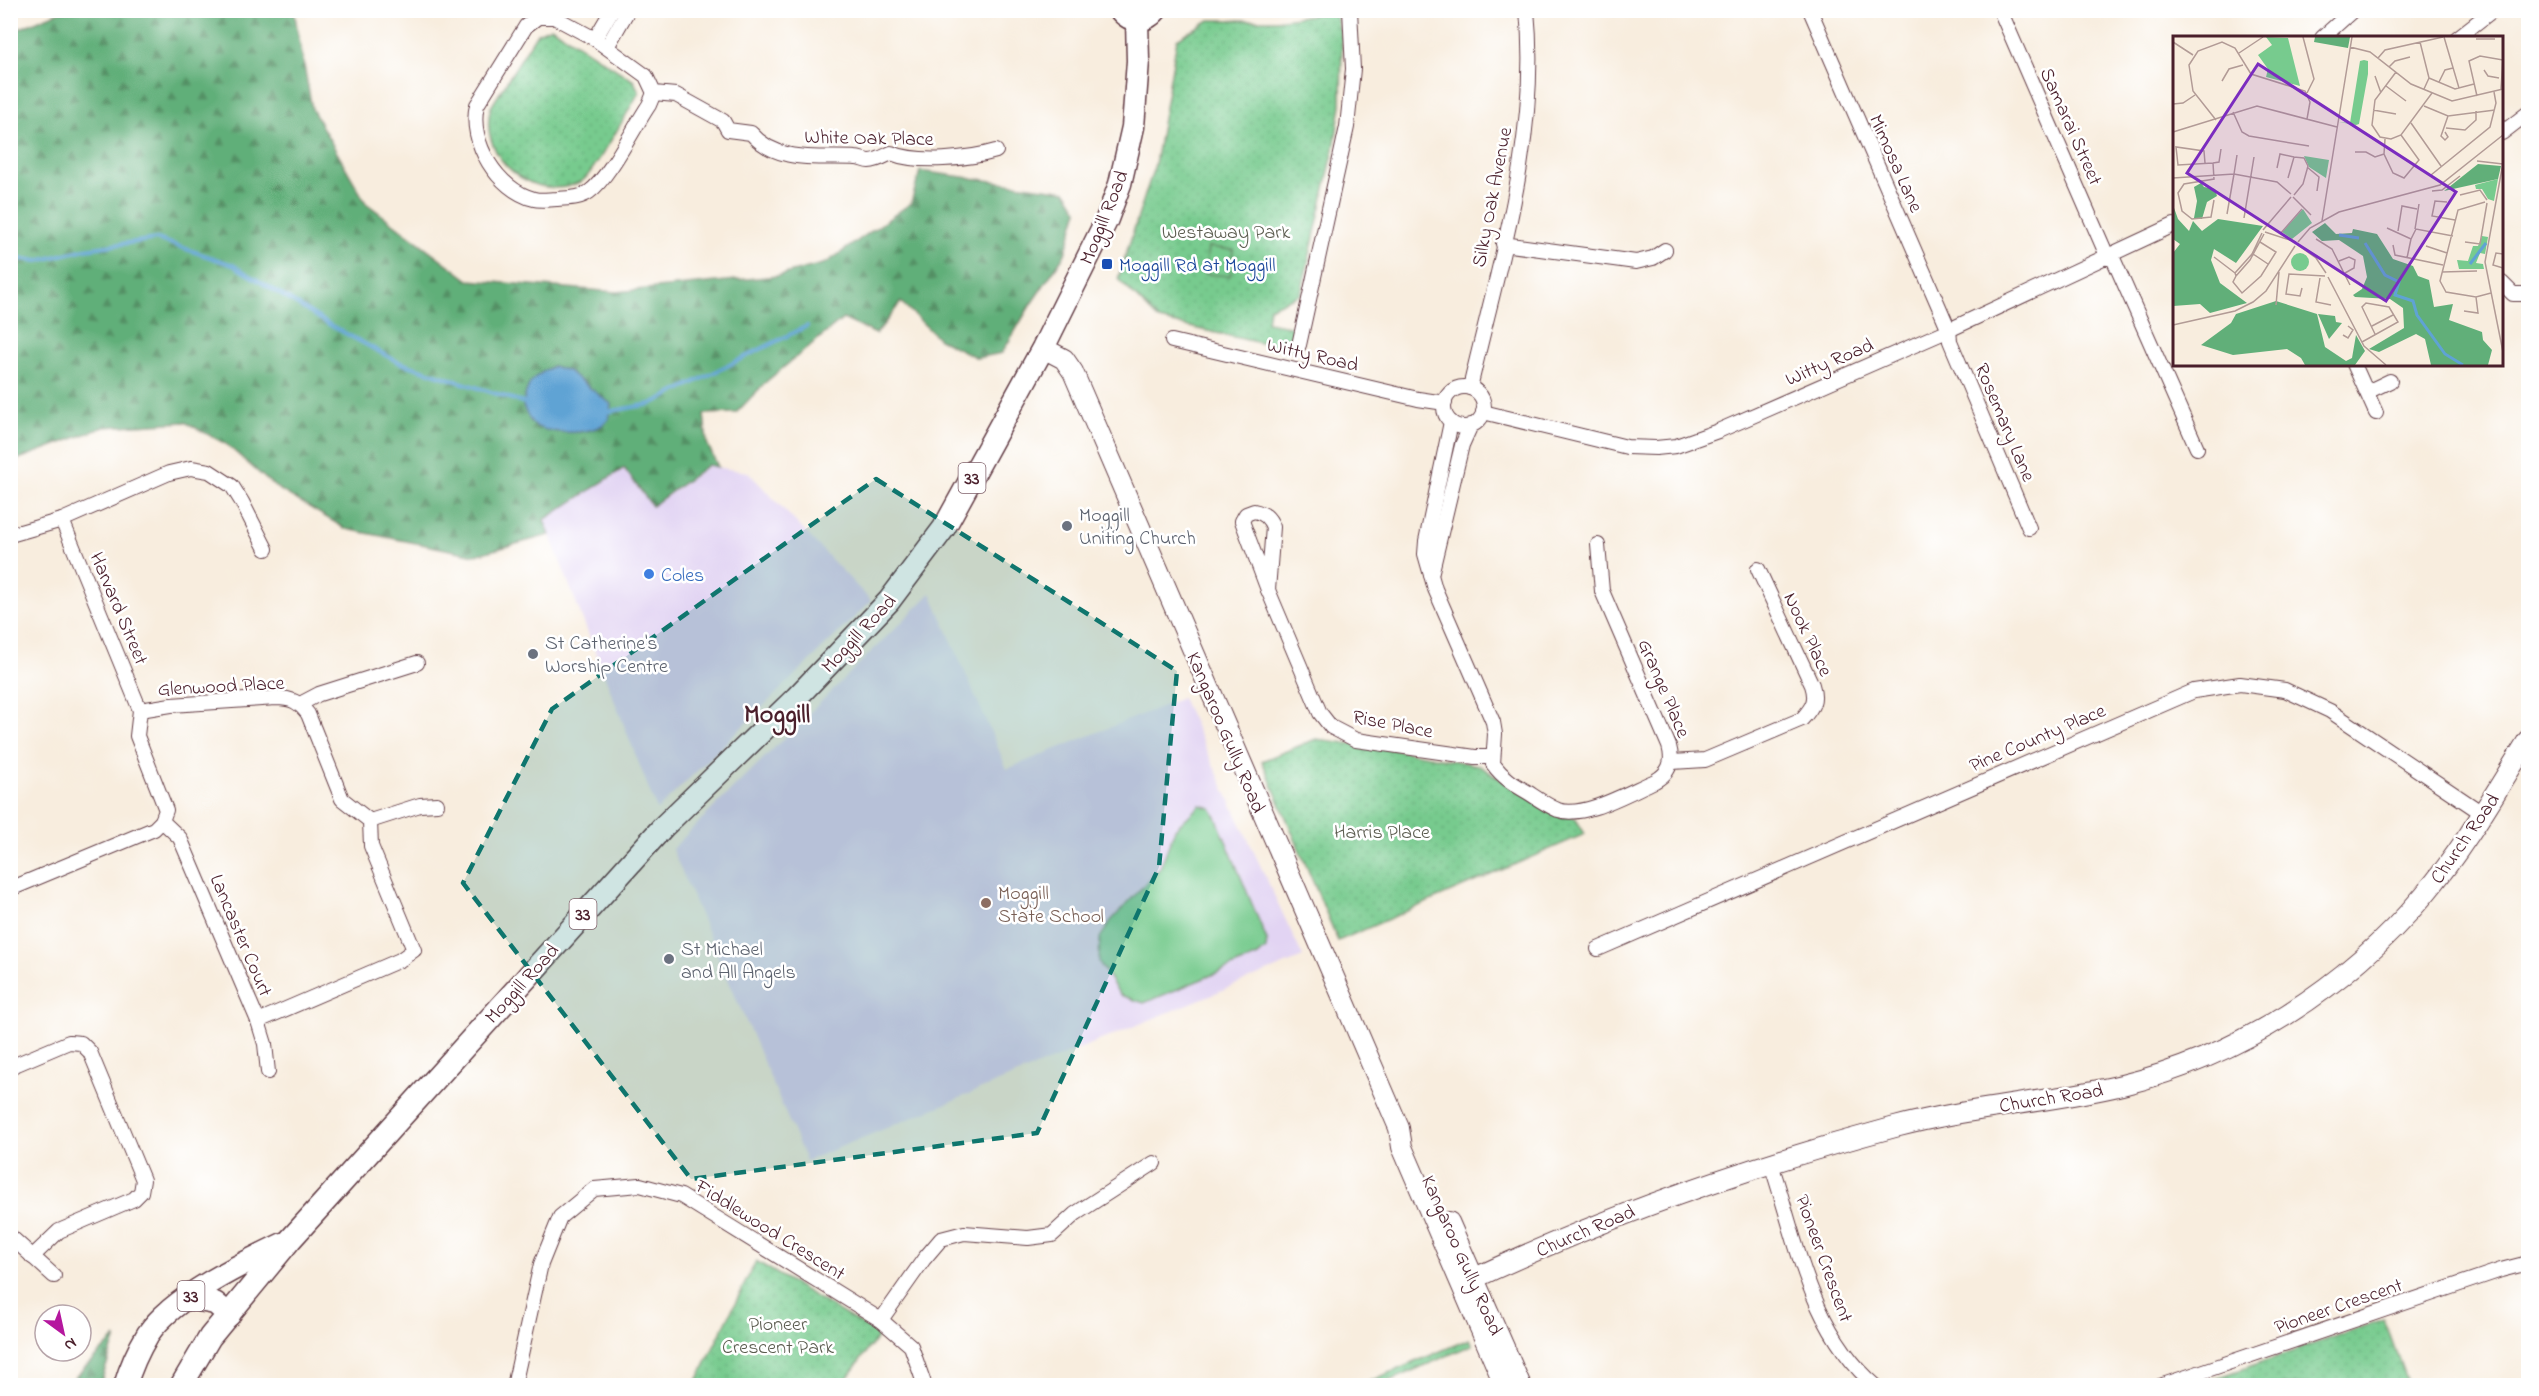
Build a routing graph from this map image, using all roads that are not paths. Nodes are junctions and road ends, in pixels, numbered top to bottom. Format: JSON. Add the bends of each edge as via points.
{"nodes":[{"id":1,"x":612,"y":10,"type":"edge"},
{"id":2,"x":628,"y":10,"type":"edge"},
{"id":3,"x":1350,"y":10,"type":"edge"},
{"id":4,"x":1527,"y":10,"type":"edge"},
{"id":5,"x":1810,"y":10,"type":"edge"},
{"id":6,"x":2000,"y":10,"type":"edge"},
{"id":7,"x":2353,"y":10,"type":"edge"},
{"id":8,"x":2493,"y":10,"type":"edge"},
{"id":9,"x":1147,"y":13,"type":"edge"},
{"id":10,"x":536,"y":14,"type":"edge"},
{"id":11,"x":2324,"y":36,"type":"edge"},
{"id":12,"x":2460,"y":36,"type":"edge"},
{"id":13,"x":595,"y":39,"type":"junction"},
{"id":14,"x":607,"y":47,"type":"junction"},
{"id":15,"x":654,"y":93,"type":"junction"},
{"id":16,"x":2529,"y":113,"type":"edge"},
{"id":17,"x":2503,"y":132,"type":"edge"},
{"id":18,"x":996,"y":151,"type":"dead end"},
{"id":19,"x":2173,"y":226,"type":"edge"},
{"id":20,"x":1503,"y":244,"type":"junction"},
{"id":21,"x":1665,"y":250,"type":"dead end"},
{"id":22,"x":2110,"y":257,"type":"junction"},
{"id":23,"x":2503,"y":284,"type":"edge"},
{"id":24,"x":2529,"y":294,"type":"edge"},
{"id":25,"x":1949,"y":330,"type":"junction"},
{"id":26,"x":1172,"y":341,"type":"dead end"},
{"id":27,"x":1299,"y":345,"type":"dead end"},
{"id":28,"x":1043,"y":348,"type":"junction"},
{"id":29,"x":2355,"y":366,"type":"edge"},
{"id":30,"x":2391,"y":381,"type":"dead end"},
{"id":31,"x":1470,"y":388,"type":"junction"},
{"id":32,"x":2367,"y":392,"type":"junction"},
{"id":33,"x":1444,"y":403,"type":"junction"},
{"id":34,"x":1483,"y":412,"type":"junction"},
{"id":35,"x":2376,"y":413,"type":"dead end"},
{"id":36,"x":1451,"y":422,"type":"junction"},
{"id":37,"x":1471,"y":425,"type":"junction"},
{"id":38,"x":2197,"y":447,"type":"dead end"},
{"id":39,"x":62,"y":520,"type":"junction"},
{"id":40,"x":2029,"y":528,"type":"dead end"},
{"id":41,"x":10,"y":535,"type":"edge"},
{"id":42,"x":1598,"y":545,"type":"dead end"},
{"id":43,"x":266,"y":549,"type":"dead end"},
{"id":44,"x":1758,"y":569,"type":"dead end"},
{"id":45,"x":1431,"y":575,"type":"junction"},
{"id":46,"x":1268,"y":591,"type":"junction"},
{"id":47,"x":417,"y":663,"type":"dead end"},
{"id":48,"x":300,"y":704,"type":"junction"},
{"id":49,"x":140,"y":710,"type":"junction"},
{"id":50,"x":2529,"y":740,"type":"edge"},
{"id":51,"x":1492,"y":757,"type":"junction"},
{"id":52,"x":1672,"y":762,"type":"junction"},
{"id":53,"x":437,"y":804,"type":"dead end"},
{"id":54,"x":2482,"y":813,"type":"junction"},
{"id":55,"x":162,"y":820,"type":"junction"},
{"id":56,"x":369,"y":821,"type":"junction"},
{"id":57,"x":10,"y":889,"type":"edge"},
{"id":58,"x":1598,"y":949,"type":"dead end"},
{"id":59,"x":258,"y":1021,"type":"junction"},
{"id":60,"x":10,"y":1067,"type":"edge"},
{"id":61,"x":268,"y":1072,"type":"dead end"},
{"id":62,"x":1154,"y":1163,"type":"dead end"},
{"id":63,"x":1771,"y":1164,"type":"junction"},
{"id":64,"x":10,"y":1236,"type":"edge"},
{"id":65,"x":290,"y":1240,"type":"junction"},
{"id":66,"x":32,"y":1257,"type":"junction"},
{"id":67,"x":2529,"y":1263,"type":"edge"},
{"id":68,"x":54,"y":1276,"type":"dead end"},
{"id":69,"x":1468,"y":1281,"type":"junction"},
{"id":70,"x":188,"y":1299,"type":"junction"},
{"id":71,"x":229,"y":1315,"type":"junction"},
{"id":72,"x":881,"y":1320,"type":"junction"},
{"id":73,"x":125,"y":1386,"type":"edge"},
{"id":74,"x":181,"y":1386,"type":"edge"},
{"id":75,"x":514,"y":1386,"type":"edge"},
{"id":76,"x":925,"y":1386,"type":"edge"},
{"id":77,"x":1505,"y":1386,"type":"edge"},
{"id":78,"x":1521,"y":1386,"type":"edge"},
{"id":79,"x":1875,"y":1386,"type":"edge"},
{"id":80,"x":2160,"y":1386,"type":"edge"}],
"edges":[{"from":1,"to":13,"type":"street"},
{"from":2,"to":14,"type":"street"},
{"from":3,"to":27,"type":"street","via":[[1353,69],[1347,127]]},
{"from":4,"to":20,"type":"street","name":"Silky Oak Avenue","via":[[1528,86],[1521,164]]},
{"from":5,"to":25,"type":"street","name":"Mimosa Lane"},
{"from":6,"to":22,"type":"street","name":"Samarai Street"},
{"from":7,"to":11,"type":"street"},
{"from":8,"to":12,"type":"street"},
{"from":9,"to":28,"type":"main road","name":"Moggill Road","number":"33","via":[[1138,61],[1133,126],[1120,184],[1091,255]]},
{"from":10,"to":13,"type":"street","via":[[554,17]]},
{"from":10,"to":15,"type":"street","via":[[477,105],[474,116],[489,166],[524,195],[536,200],[578,197],[589,192],[602,179]]},
{"from":13,"to":14,"type":"street"},
{"from":14,"to":15,"type":"street","via":[[646,76]]},
{"from":15,"to":18,"type":"street","name":"White Oak Place","via":[[676,95],[723,121],[728,130],[751,133],[759,142],[789,155],[870,161],[891,153],[903,158],[975,157]]},
{"from":16,"to":17,"type":"street"},
{"from":19,"to":22,"type":"street","name":"Witty Road"},
{"from":20,"to":21,"type":"street","via":[[1636,262]]},
{"from":20,"to":31,"type":"street","name":"Silky Oak Avenue"},
{"from":22,"to":25,"type":"street","name":"Witty Road"},
{"from":22,"to":38,"type":"street","name":"Samarai Street"},
{"from":23,"to":24,"type":"street","via":[[2513,294]]},
{"from":25,"to":34,"type":"street","name":"Witty Road","via":[[1676,446],[1628,447]]},
{"from":25,"to":40,"type":"street","name":"Rosemary Lane","via":[[1950,341]]},
{"from":26,"to":33,"type":"street","name":"Witty Road"},
{"from":28,"to":65,"type":"main road","name":"Moggill Road","number":"33","via":[[944,528],[901,587],[796,698],[663,827]]},
{"from":28,"to":69,"type":"main road","name":"Kangaroo Gully Road","via":[[1064,359],[1073,372],[1399,1128],[1412,1142]]},
{"from":29,"to":32,"type":"street"},
{"from":30,"to":32,"type":"street"},
{"from":31,"to":33,"type":"street","via":[[1457,388]]},
{"from":31,"to":34,"type":"street","via":[[1483,400]]},
{"from":32,"to":35,"type":"street"},
{"from":33,"to":36,"type":"street"},
{"from":34,"to":37,"type":"street"},
{"from":36,"to":37,"type":"street","via":[[1461,427]]},
{"from":36,"to":45,"type":"street","via":[[1426,541]]},
{"from":37,"to":45,"type":"street","via":[[1462,445]]},
{"from":39,"to":41,"type":"street"},
{"from":39,"to":43,"type":"street","via":[[169,473],[191,468],[209,471],[232,486]]},
{"from":39,"to":49,"type":"street","name":"Harvard Street"},
{"from":42,"to":52,"type":"street","name":"Grange Place","via":[[1602,591],[1669,746]]},
{"from":44,"to":52,"type":"street","name":"Nook Place","via":[[1812,685],[1816,697],[1811,709],[1802,719],[1705,760]]},
{"from":45,"to":51,"type":"street","via":[[1493,722]]},
{"from":46,"to":46,"type":"street","name":"Rise Place","via":[[1242,520],[1254,511],[1262,513],[1273,527]]},
{"from":46,"to":51,"type":"street","name":"Rise Place","via":[[1320,713],[1331,727],[1356,740]]},
{"from":47,"to":48,"type":"street","via":[[319,694]]},
{"from":48,"to":49,"type":"street","name":"Glenwood Place","via":[[288,698]]},
{"from":48,"to":56,"type":"street","via":[[308,714],[342,800]]},
{"from":49,"to":55,"type":"street","name":"Glenwood Place","via":[[137,736],[166,810]]},
{"from":50,"to":54,"type":"main road","name":"Church Road"},
{"from":51,"to":52,"type":"street","name":"Grange Place","via":[[1501,775],[1556,810],[1571,812],[1584,811],[1655,781]]},
{"from":53,"to":56,"type":"street","via":[[420,805]]},
{"from":54,"to":58,"type":"street","name":"Pine County Place","via":[[2330,711],[2285,690],[2240,684],[2194,691]]},
{"from":54,"to":63,"type":"main road","name":"Church Road","via":[[2424,895],[2365,956],[2301,1004],[2231,1045],[2172,1070],[2125,1084],[1897,1126]]},
{"from":55,"to":57,"type":"street","via":[[154,829]]},
{"from":55,"to":59,"type":"street","name":"Lancaster Court","via":[[180,838]]},
{"from":56,"to":59,"type":"street","via":[[371,846],[414,950],[400,960]]},
{"from":59,"to":61,"type":"street","name":"Lancaster Court","via":[[266,1044]]},
{"from":60,"to":66,"type":"street","via":[[69,1042],[81,1043],[90,1052],[143,1180],[141,1192],[134,1199],[59,1231]]},
{"from":62,"to":72,"type":"street","via":[[1076,1214],[1052,1235],[1028,1238],[964,1233],[941,1239]]},
{"from":63,"to":69,"type":"main road","name":"Church Road","via":[[1641,1207]]},
{"from":63,"to":79,"type":"street","name":"Pioneer Crescent","via":[[1820,1312],[1843,1352]]},
{"from":64,"to":66,"type":"street"},
{"from":65,"to":70,"type":"main road","name":"Moggill Road","number":"33","via":[[239,1265]]},
{"from":65,"to":71,"type":"main road","name":"Moggill Road","number":"33"},
{"from":66,"to":68,"type":"street"},
{"from":67,"to":80,"type":"street","name":"Pioneer Crescent"},
{"from":69,"to":77,"type":"main road","name":"Kangaroo Gully Road"},
{"from":69,"to":78,"type":"main road","name":"Kangaroo Gully Road"},
{"from":70,"to":71,"type":"main road","via":[[215,1303]]},
{"from":70,"to":73,"type":"main road","name":"Moggill Road","number":"33","via":[[149,1334]]},
{"from":71,"to":74,"type":"main road","name":"Moggill Road","number":"33","via":[[210,1337]]},
{"from":72,"to":75,"type":"street","name":"Fiddlewood Crescent","via":[[681,1196],[640,1185],[594,1189],[560,1217],[541,1264]]},
{"from":72,"to":76,"type":"street","name":"Fiddlewood Crescent","via":[[911,1346]]}]}
